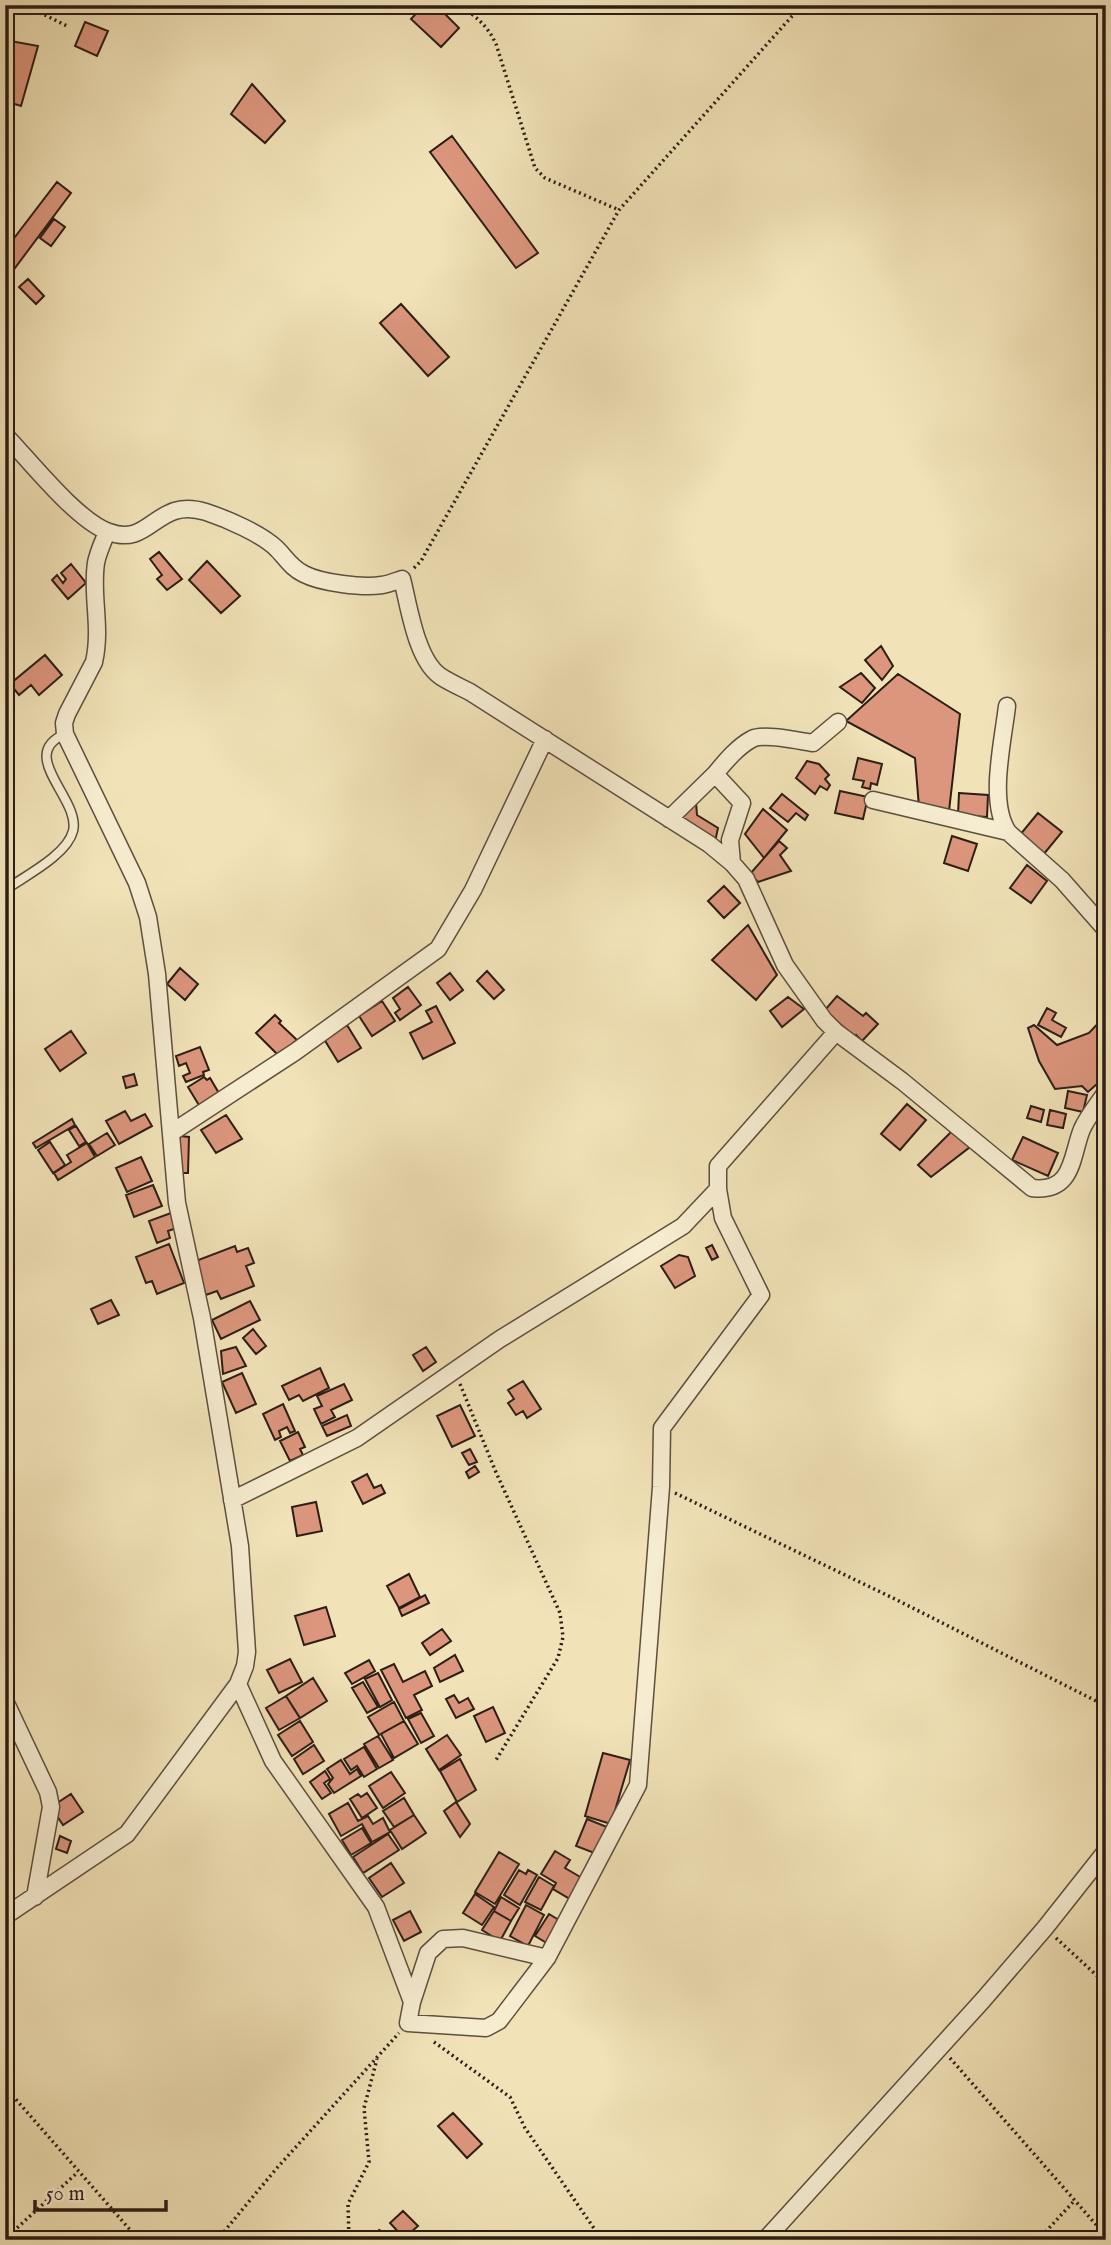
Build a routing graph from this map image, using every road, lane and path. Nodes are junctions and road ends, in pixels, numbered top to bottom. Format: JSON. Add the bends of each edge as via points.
{"nodes":[{"id":1,"x":25,"y":5,"type":"edge"},
{"id":2,"x":458,"y":5,"type":"edge"},
{"id":3,"x":802,"y":5,"type":"edge"},
{"id":4,"x":67,"y":26,"type":"dead end"},
{"id":5,"x":619,"y":210,"type":"junction"},
{"id":6,"x":5,"y":435,"type":"edge"},
{"id":7,"x":107,"y":532,"type":"junction"},
{"id":8,"x":402,"y":579,"type":"junction"},
{"id":9,"x":1007,"y":706,"type":"dead end"},
{"id":10,"x":838,"y":722,"type":"dead end"},
{"id":11,"x":65,"y":734,"type":"junction"},
{"id":12,"x":545,"y":739,"type":"junction"},
{"id":13,"x":715,"y":774,"type":"junction"},
{"id":14,"x":873,"y":800,"type":"dead end"},
{"id":15,"x":669,"y":819,"type":"junction"},
{"id":16,"x":1008,"y":832,"type":"junction"},
{"id":17,"x":732,"y":863,"type":"junction"},
{"id":18,"x":5,"y":890,"type":"edge"},
{"id":19,"x":1106,"y":930,"type":"edge"},
{"id":20,"x":836,"y":1032,"type":"junction"},
{"id":21,"x":1106,"y":1092,"type":"edge"},
{"id":22,"x":172,"y":1133,"type":"junction"},
{"id":23,"x":718,"y":1189,"type":"junction"},
{"id":24,"x":454,"y":1370,"type":"junction"},
{"id":25,"x":661,"y":1487,"type":"junction"},
{"id":26,"x":232,"y":1500,"type":"junction"},
{"id":27,"x":238,"y":1684,"type":"junction"},
{"id":28,"x":5,"y":1701,"type":"edge"},
{"id":29,"x":1106,"y":1706,"type":"edge"},
{"id":30,"x":496,"y":1760,"type":"dead end"},
{"id":31,"x":1106,"y":1852,"type":"edge"},
{"id":32,"x":35,"y":1897,"type":"junction"},
{"id":33,"x":5,"y":1916,"type":"edge"},
{"id":34,"x":1045,"y":1928,"type":"junction"},
{"id":35,"x":547,"y":1958,"type":"junction"},
{"id":36,"x":1106,"y":1984,"type":"edge"},
{"id":37,"x":412,"y":2002,"type":"junction"},
{"id":38,"x":408,"y":2023,"type":"junction"},
{"id":39,"x":940,"y":2047,"type":"junction"},
{"id":40,"x":378,"y":2056,"type":"junction"},
{"id":41,"x":5,"y":2087,"type":"edge"},
{"id":42,"x":79,"y":2171,"type":"junction"},
{"id":43,"x":1075,"y":2200,"type":"junction"},
{"id":44,"x":1106,"y":2236,"type":"edge"},
{"id":45,"x":5,"y":2239,"type":"edge"},
{"id":46,"x":139,"y":2240,"type":"edge"},
{"id":47,"x":217,"y":2240,"type":"edge"},
{"id":48,"x":349,"y":2240,"type":"edge"},
{"id":49,"x":602,"y":2240,"type":"edge"},
{"id":50,"x":765,"y":2240,"type":"edge"},
{"id":51,"x":1038,"y":2240,"type":"edge"}],
"edges":[{"from":1,"to":4,"type":"path"},
{"from":2,"to":5,"type":"path","via":[[488,28],[496,44],[535,168],[545,178]]},
{"from":3,"to":5,"type":"path"},
{"from":5,"to":8,"type":"path","via":[[421,561]]},
{"from":6,"to":7,"type":"street","via":[[84,518]]},
{"from":7,"to":8,"type":"street","via":[[124,536],[141,532],[164,514],[181,508],[205,512],[261,537],[304,575],[344,584],[382,585]]},
{"from":7,"to":11,"type":"street","via":[[96,563],[96,653],[67,714]]},
{"from":8,"to":12,"type":"street","via":[[419,642],[433,669]]},
{"from":9,"to":16,"type":"street","via":[[998,810]]},
{"from":10,"to":13,"type":"street","via":[[813,743],[754,738]]},
{"from":11,"to":18,"type":"lane","via":[[55,738],[46,764],[73,817],[73,831],[65,849]]},
{"from":11,"to":22,"type":"street","via":[[137,883],[148,917]]},
{"from":12,"to":15,"type":"street"},
{"from":12,"to":22,"type":"street","via":[[473,890],[438,949]]},
{"from":13,"to":15,"type":"street"},
{"from":13,"to":17,"type":"street","via":[[742,803],[730,840]]},
{"from":14,"to":16,"type":"street"},
{"from":15,"to":17,"type":"street"},
{"from":16,"to":19,"type":"street","via":[[1062,880]]},
{"from":17,"to":20,"type":"street","via":[[746,880],[785,965]]},
{"from":20,"to":21,"type":"street","via":[[1032,1188],[1044,1189],[1070,1171],[1083,1128]]},
{"from":20,"to":23,"type":"street","via":[[718,1166]]},
{"from":22,"to":26,"type":"street","via":[[177,1203],[202,1318]]},
{"from":23,"to":24,"type":"street","via":[[683,1226]]},
{"from":23,"to":25,"type":"street","via":[[723,1218],[761,1295],[662,1428]]},
{"from":24,"to":26,"type":"street","via":[[356,1438]]},
{"from":24,"to":30,"type":"path","via":[[560,1613],[563,1637],[558,1658]]},
{"from":25,"to":29,"type":"path"},
{"from":25,"to":35,"type":"street","via":[[638,1785]]},
{"from":26,"to":27,"type":"street","via":[[247,1652]]},
{"from":27,"to":32,"type":"street","via":[[127,1834]]},
{"from":27,"to":37,"type":"street","via":[[274,1761],[376,1907]]},
{"from":28,"to":32,"type":"street","via":[[51,1807]]},
{"from":31,"to":34,"type":"street"},
{"from":32,"to":33,"type":"street"},
{"from":34,"to":36,"type":"path"},
{"from":34,"to":39,"type":"street"},
{"from":35,"to":37,"type":"street","via":[[463,1938],[443,1939],[428,1954]]},
{"from":35,"to":38,"type":"street","via":[[499,2021],[486,2028]]},
{"from":37,"to":38,"type":"street"},
{"from":38,"to":40,"type":"path"},
{"from":38,"to":49,"type":"path","via":[[510,2097],[525,2128]]},
{"from":39,"to":43,"type":"path"},
{"from":39,"to":50,"type":"street"},
{"from":40,"to":47,"type":"path"},
{"from":40,"to":48,"type":"path","via":[[364,2108],[369,2162],[348,2204]]},
{"from":41,"to":42,"type":"path"},
{"from":42,"to":45,"type":"path"},
{"from":42,"to":46,"type":"path"},
{"from":43,"to":44,"type":"path"},
{"from":43,"to":51,"type":"path"}]}
